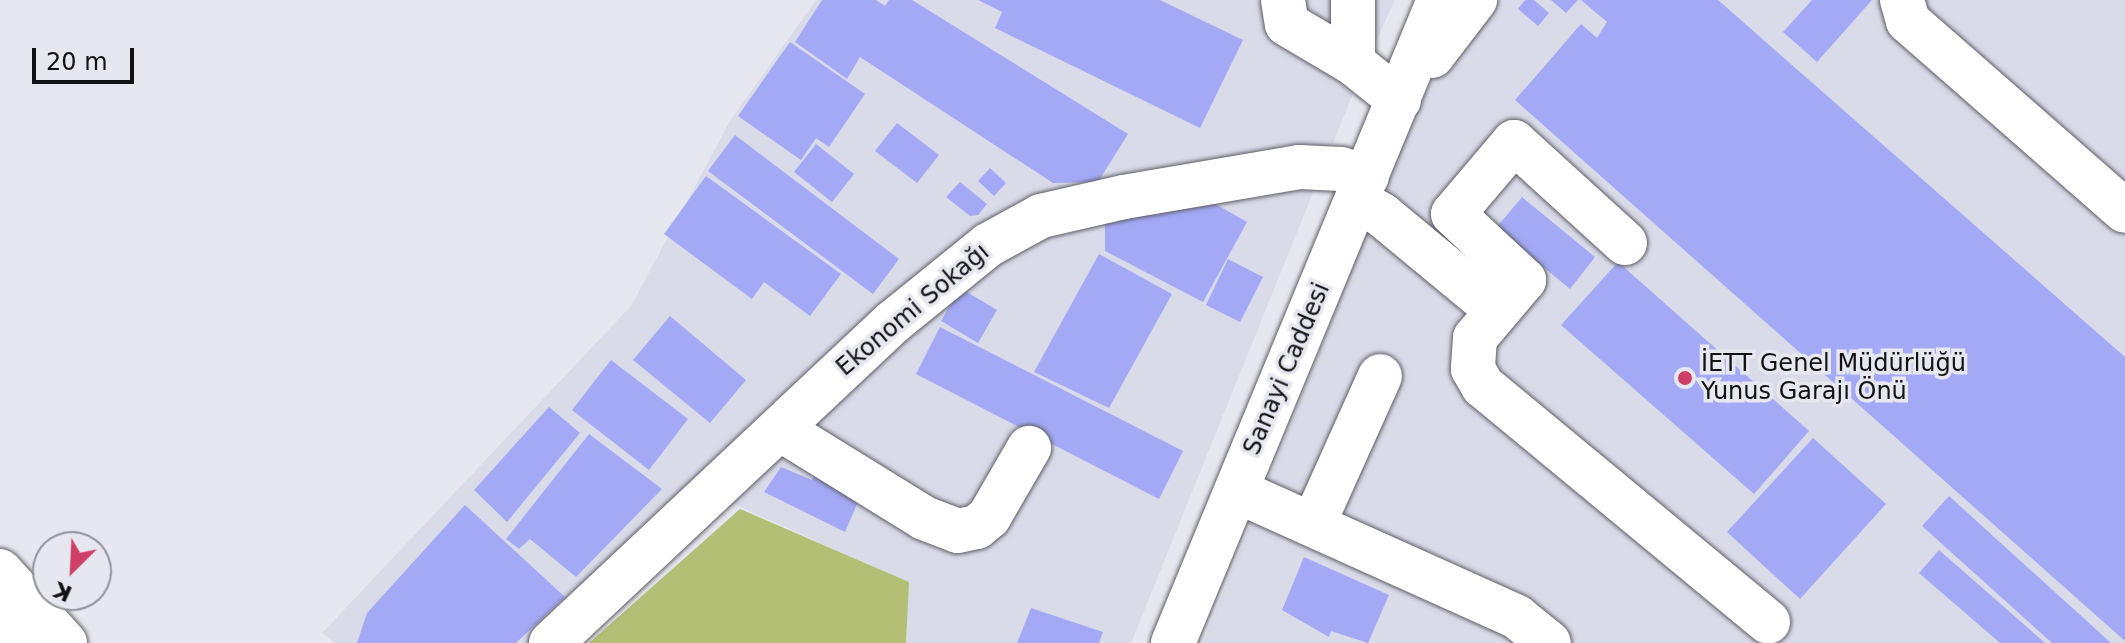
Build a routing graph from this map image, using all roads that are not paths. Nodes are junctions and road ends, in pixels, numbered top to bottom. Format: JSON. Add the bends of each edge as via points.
{"nodes":[{"id":1,"x":1283,"y":0,"type":"edge"},
{"id":2,"x":1353,"y":0,"type":"edge"},
{"id":3,"x":1439,"y":0,"type":"edge"},
{"id":4,"x":1475,"y":0,"type":"edge"},
{"id":5,"x":1902,"y":0,"type":"edge"},
{"id":6,"x":1353,"y":63,"type":"junction"},
{"id":7,"x":1399,"y":100,"type":"junction"},
{"id":8,"x":1362,"y":189,"type":"junction"},
{"id":9,"x":2125,"y":211,"type":"edge"},
{"id":10,"x":1625,"y":243,"type":"dead end"},
{"id":11,"x":1497,"y":310,"type":"junction"},
{"id":12,"x":1380,"y":376,"type":"dead end"},
{"id":13,"x":780,"y":429,"type":"junction"},
{"id":14,"x":1029,"y":448,"type":"dead end"},
{"id":15,"x":1237,"y":491,"type":"junction"},
{"id":16,"x":1314,"y":523,"type":"junction"},
{"id":17,"x":0,"y":571,"type":"edge"},
{"id":18,"x":1768,"y":622,"type":"dead end"},
{"id":19,"x":0,"y":626,"type":"edge"},
{"id":20,"x":1174,"y":642,"type":"edge"},
{"id":21,"x":14,"y":643,"type":"edge"},
{"id":22,"x":65,"y":643,"type":"edge"},
{"id":23,"x":551,"y":643,"type":"edge"},
{"id":24,"x":1549,"y":643,"type":"edge"}],
"edges":[{"from":1,"to":6,"type":"street","via":[[1287,24]]},
{"from":2,"to":6,"type":"street"},
{"from":3,"to":7,"type":"street","name":"Sanayi Caddesi"},
{"from":4,"to":7,"type":"street","name":"Sanayi Caddesi"},
{"from":5,"to":9,"type":"street","via":[[1908,21]]},
{"from":6,"to":7,"type":"street"},
{"from":7,"to":8,"type":"street","name":"Sanayi Caddesi"},
{"from":8,"to":11,"type":"street","via":[[1382,215]]},
{"from":8,"to":13,"type":"street","name":"Ekonomi Sokağı","via":[[1341,169],[1299,167],[1041,216],[988,245],[893,322]]},
{"from":8,"to":15,"type":"street","name":"Sanayi Caddesi"},
{"from":10,"to":11,"type":"street","via":[[1514,142],[1453,214],[1524,280]]},
{"from":11,"to":18,"type":"street","via":[[1472,349],[1473,369],[1483,386]]},
{"from":12,"to":16,"type":"street"},
{"from":13,"to":14,"type":"street","via":[[924,518],[958,531],[977,527],[989,517]]},
{"from":13,"to":23,"type":"street","name":"Ekonomi Sokağı"},
{"from":15,"to":16,"type":"street"},
{"from":15,"to":20,"type":"street","name":"Sanayi Caddesi"},
{"from":16,"to":24,"type":"street","via":[[1517,617]]},
{"from":17,"to":22,"type":"street"},
{"from":19,"to":21,"type":"street"}]}
